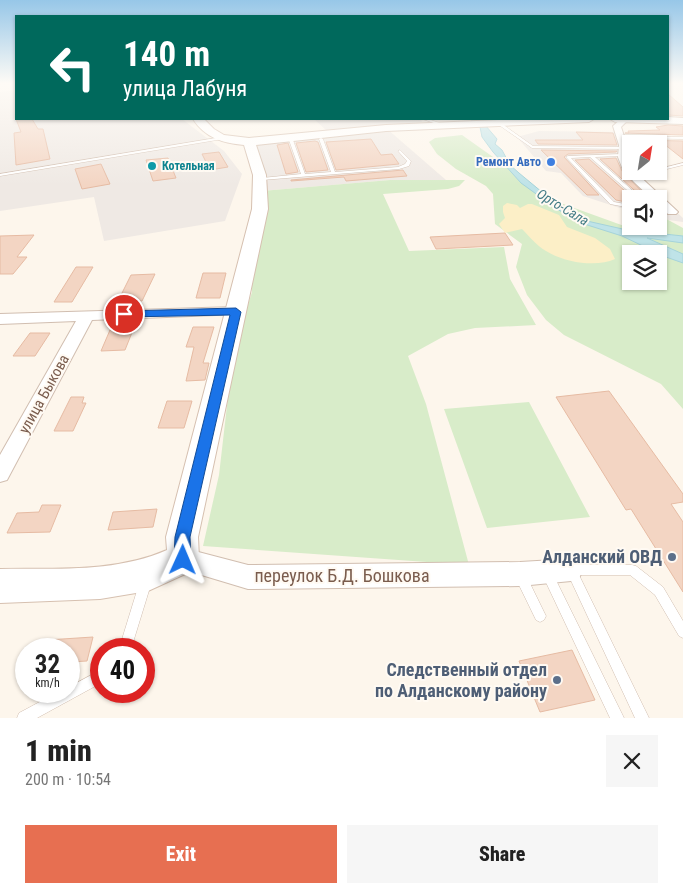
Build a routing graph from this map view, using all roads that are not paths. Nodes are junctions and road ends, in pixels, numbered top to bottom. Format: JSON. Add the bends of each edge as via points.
{"nodes":[{"id":1,"x":199,"y":120,"type":"edge"},
{"id":2,"x":429,"y":120,"type":"edge"},
{"id":3,"x":544,"y":120,"type":"edge"},
{"id":4,"x":624,"y":120,"type":"edge"},
{"id":5,"x":654,"y":120,"type":"edge"},
{"id":6,"x":498,"y":121,"type":"edge"},
{"id":7,"x":683,"y":121,"type":"edge"},
{"id":8,"x":443,"y":125,"type":"junction"},
{"id":9,"x":619,"y":137,"type":"junction"},
{"id":10,"x":222,"y":138,"type":"junction"},
{"id":11,"x":683,"y":138,"type":"edge"},
{"id":12,"x":321,"y":139,"type":"dead end"},
{"id":13,"x":291,"y":140,"type":"dead end"},
{"id":14,"x":249,"y":142,"type":"junction"},
{"id":15,"x":400,"y":151,"type":"dead end"},
{"id":16,"x":622,"y":152,"type":"junction"},
{"id":17,"x":591,"y":156,"type":"junction"},
{"id":18,"x":683,"y":164,"type":"edge"},
{"id":19,"x":668,"y":168,"type":"edge"},
{"id":20,"x":333,"y":172,"type":"junction"},
{"id":21,"x":303,"y":174,"type":"junction"},
{"id":22,"x":0,"y":175,"type":"edge"},
{"id":23,"x":262,"y":179,"type":"junction"},
{"id":24,"x":641,"y":180,"type":"edge"},
{"id":25,"x":630,"y":190,"type":"edge"},
{"id":26,"x":650,"y":190,"type":"edge"},
{"id":27,"x":622,"y":205,"type":"edge"},
{"id":28,"x":667,"y":207,"type":"edge"},
{"id":29,"x":672,"y":212,"type":"dead end"},
{"id":30,"x":236,"y":312,"type":"junction"},
{"id":31,"x":87,"y":314,"type":"junction"},
{"id":32,"x":0,"y":318,"type":"edge"},
{"id":33,"x":0,"y":474,"type":"edge"},
{"id":34,"x":183,"y":560,"type":"junction"},
{"id":35,"x":570,"y":570,"type":"junction"},
{"id":36,"x":546,"y":572,"type":"junction"},
{"id":37,"x":520,"y":574,"type":"junction"},
{"id":38,"x":148,"y":575,"type":"junction"},
{"id":39,"x":0,"y":586,"type":"edge"},
{"id":40,"x":540,"y":616,"type":"dead end"},
{"id":41,"x":683,"y":632,"type":"edge"},
{"id":42,"x":128,"y":638,"type":"edge"},
{"id":43,"x":90,"y":682,"type":"edge"},
{"id":44,"x":24,"y":718,"type":"edge"},
{"id":45,"x":617,"y":718,"type":"edge"},
{"id":46,"x":642,"y":718,"type":"edge"}],
"edges":[{"from":1,"to":10,"type":"street","via":[[210,134]]},
{"from":2,"to":8,"type":"lane"},
{"from":3,"to":6,"type":"street"},
{"from":4,"to":9,"type":"street","via":[[617,126]]},
{"from":5,"to":7,"type":"street"},
{"from":6,"to":8,"type":"street"},
{"from":6,"to":16,"type":"lane","via":[[532,147]]},
{"from":8,"to":14,"type":"street"},
{"from":9,"to":11,"type":"lane"},
{"from":9,"to":16,"type":"street"},
{"from":10,"to":14,"type":"street"},
{"from":10,"to":22,"type":"lane"},
{"from":12,"to":20,"type":"lane"},
{"from":13,"to":21,"type":"lane"},
{"from":14,"to":23,"type":"street"},
{"from":15,"to":20,"type":"lane","via":[[409,161],[408,165],[372,172]]},
{"from":16,"to":17,"type":"lane"},
{"from":17,"to":25,"type":"lane"},
{"from":17,"to":27,"type":"lane","via":[[568,157],[612,203]]},
{"from":18,"to":19,"type":"lane"},
{"from":20,"to":21,"type":"lane"},
{"from":21,"to":23,"type":"lane"},
{"from":23,"to":30,"type":"street","via":[[260,209]]},
{"from":24,"to":26,"type":"street"},
{"from":28,"to":29,"type":"street"},
{"from":30,"to":31,"type":"street"},
{"from":30,"to":34,"type":"street","via":[[182,537]]},
{"from":31,"to":32,"type":"street"},
{"from":31,"to":33,"type":"street","name":"улица Быкова"},
{"from":34,"to":37,"type":"street","name":"переулок Б.Д. Бошкова","via":[[248,577]]},
{"from":34,"to":38,"type":"street"},
{"from":35,"to":36,"type":"street","name":"переулок Б.Д. Бошкова"},
{"from":35,"to":41,"type":"lane","via":[[632,570],[659,591]]},
{"from":35,"to":46,"type":"lane"},
{"from":36,"to":37,"type":"street","name":"переулок Б.Д. Бошкова"},
{"from":36,"to":45,"type":"lane"},
{"from":37,"to":40,"type":"lane"},
{"from":38,"to":39,"type":"street","via":[[100,583]]},
{"from":38,"to":42,"type":"lane"},
{"from":43,"to":44,"type":"lane"}]}
